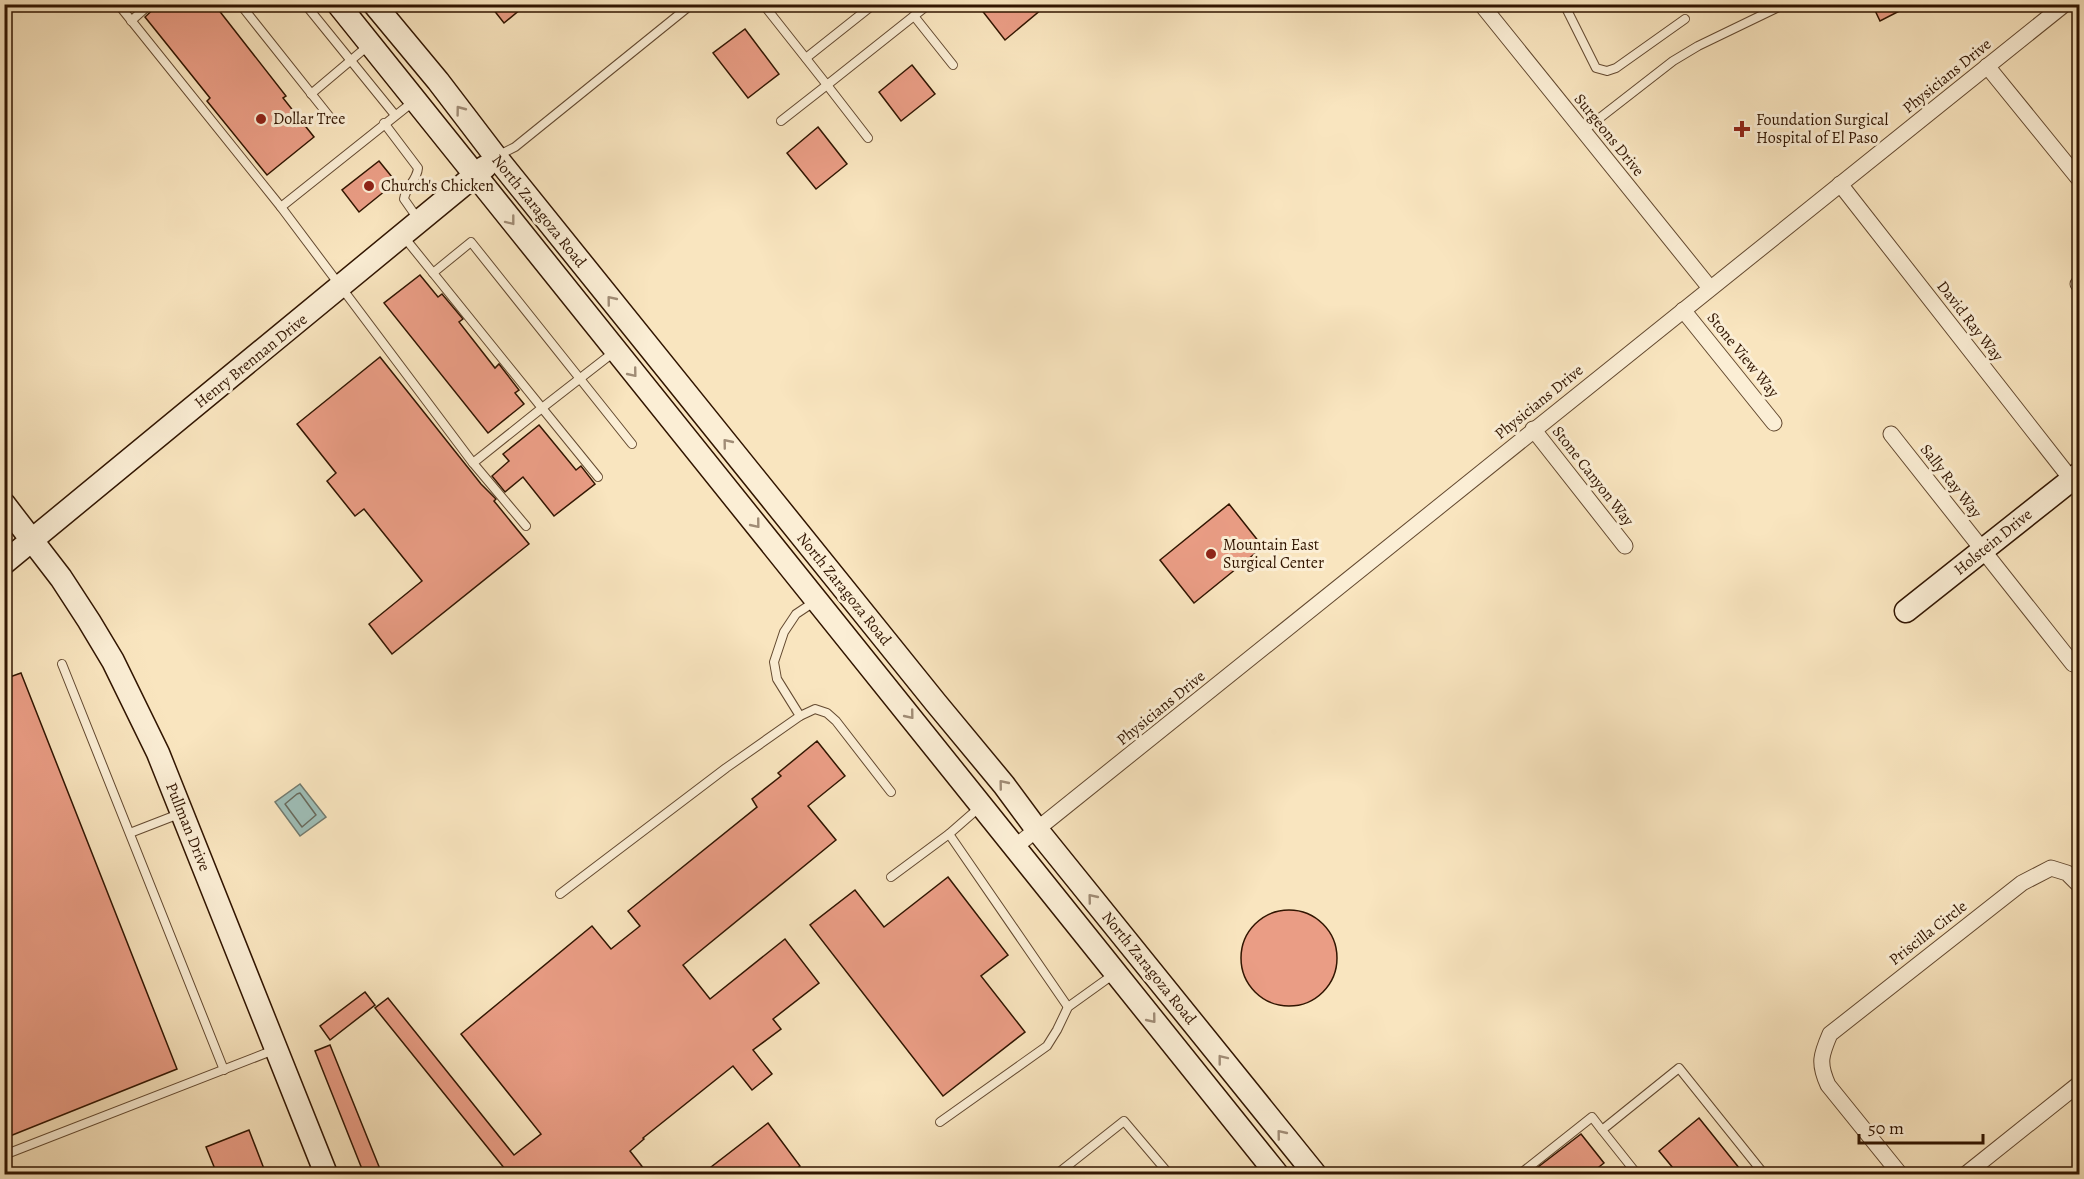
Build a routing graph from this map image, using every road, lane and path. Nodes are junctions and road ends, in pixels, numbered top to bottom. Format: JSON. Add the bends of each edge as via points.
{"nodes":[{"id":1,"x":118,"y":4,"type":"edge"},
{"id":2,"x":150,"y":4,"type":"edge"},
{"id":3,"x":240,"y":4,"type":"edge"},
{"id":4,"x":305,"y":4,"type":"edge"},
{"id":5,"x":338,"y":4,"type":"edge"},
{"id":6,"x":374,"y":4,"type":"edge"},
{"id":7,"x":692,"y":4,"type":"edge"},
{"id":8,"x":763,"y":4,"type":"edge"},
{"id":9,"x":874,"y":4,"type":"edge"},
{"id":10,"x":929,"y":4,"type":"edge"},
{"id":11,"x":1481,"y":4,"type":"edge"},
{"id":12,"x":1564,"y":4,"type":"edge"},
{"id":13,"x":1785,"y":4,"type":"edge"},
{"id":14,"x":2065,"y":4,"type":"edge"},
{"id":15,"x":914,"y":16,"type":"junction"},
{"id":16,"x":1684,"y":19,"type":"dead end"},
{"id":17,"x":131,"y":21,"type":"junction"},
{"id":18,"x":370,"y":44,"type":"junction"},
{"id":19,"x":806,"y":58,"type":"junction"},
{"id":20,"x":350,"y":61,"type":"junction"},
{"id":21,"x":953,"y":66,"type":"dead end"},
{"id":22,"x":1988,"y":66,"type":"junction"},
{"id":23,"x":827,"y":85,"type":"junction"},
{"id":24,"x":311,"y":94,"type":"junction"},
{"id":25,"x":415,"y":100,"type":"junction"},
{"id":26,"x":395,"y":115,"type":"junction"},
{"id":27,"x":333,"y":121,"type":"dead end"},
{"id":28,"x":781,"y":121,"type":"dead end"},
{"id":29,"x":384,"y":123,"type":"junction"},
{"id":30,"x":1583,"y":131,"type":"junction"},
{"id":31,"x":868,"y":138,"type":"dead end"},
{"id":32,"x":496,"y":157,"type":"junction"},
{"id":33,"x":475,"y":175,"type":"junction"},
{"id":34,"x":2078,"y":178,"type":"dead end"},
{"id":35,"x":1840,"y":184,"type":"junction"},
{"id":36,"x":281,"y":207,"type":"junction"},
{"id":37,"x":420,"y":221,"type":"junction"},
{"id":38,"x":403,"y":236,"type":"junction"},
{"id":39,"x":433,"y":273,"type":"junction"},
{"id":40,"x":342,"y":286,"type":"junction"},
{"id":41,"x":1710,"y":288,"type":"junction"},
{"id":42,"x":1683,"y":310,"type":"junction"},
{"id":43,"x":615,"y":351,"type":"junction"},
{"id":44,"x":580,"y":377,"type":"junction"},
{"id":45,"x":542,"y":408,"type":"junction"},
{"id":46,"x":1774,"y":423,"type":"dead end"},
{"id":47,"x":1533,"y":429,"type":"junction"},
{"id":48,"x":1891,"y":434,"type":"dead end"},
{"id":49,"x":632,"y":444,"type":"dead end"},
{"id":50,"x":473,"y":463,"type":"junction"},
{"id":51,"x":2075,"y":476,"type":"edge"},
{"id":52,"x":598,"y":477,"type":"dead end"},
{"id":53,"x":721,"y":480,"type":"junction"},
{"id":54,"x":4,"y":504,"type":"edge"},
{"id":55,"x":777,"y":505,"type":"junction"},
{"id":56,"x":526,"y":526,"type":"dead end"},
{"id":57,"x":33,"y":540,"type":"junction"},
{"id":58,"x":1625,"y":546,"type":"dead end"},
{"id":59,"x":1983,"y":550,"type":"junction"},
{"id":60,"x":4,"y":563,"type":"edge"},
{"id":61,"x":818,"y":600,"type":"junction"},
{"id":62,"x":1906,"y":611,"type":"dead end"},
{"id":63,"x":62,"y":664,"type":"dead end"},
{"id":64,"x":2073,"y":664,"type":"dead end"},
{"id":65,"x":800,"y":716,"type":"junction"},
{"id":66,"x":891,"y":792,"type":"dead end"},
{"id":67,"x":982,"y":805,"type":"junction"},
{"id":68,"x":183,"y":813,"type":"junction"},
{"id":69,"x":1038,"y":831,"type":"junction"},
{"id":70,"x":130,"y":833,"type":"junction"},
{"id":71,"x":949,"y":834,"type":"junction"},
{"id":72,"x":1015,"y":847,"type":"junction"},
{"id":73,"x":891,"y":877,"type":"dead end"},
{"id":74,"x":2079,"y":886,"type":"edge"},
{"id":75,"x":560,"y":894,"type":"dead end"},
{"id":76,"x":1115,"y":974,"type":"junction"},
{"id":77,"x":1068,"y":1007,"type":"junction"},
{"id":78,"x":1195,"y":1025,"type":"junction"},
{"id":79,"x":276,"y":1050,"type":"junction"},
{"id":80,"x":224,"y":1070,"type":"junction"},
{"id":81,"x":2079,"y":1083,"type":"edge"},
{"id":82,"x":940,"y":1122,"type":"dead end"},
{"id":83,"x":1602,"y":1130,"type":"junction"},
{"id":84,"x":4,"y":1155,"type":"edge"},
{"id":85,"x":326,"y":1174,"type":"edge"},
{"id":86,"x":1057,"y":1174,"type":"edge"},
{"id":87,"x":1169,"y":1174,"type":"edge"},
{"id":88,"x":1278,"y":1174,"type":"edge"},
{"id":89,"x":1315,"y":1174,"type":"edge"},
{"id":90,"x":1520,"y":1174,"type":"edge"},
{"id":91,"x":1635,"y":1174,"type":"edge"},
{"id":92,"x":1764,"y":1174,"type":"edge"},
{"id":93,"x":1900,"y":1174,"type":"edge"},
{"id":94,"x":1966,"y":1174,"type":"edge"}],
"edges":[{"from":1,"to":17,"type":"lane"},
{"from":2,"to":17,"type":"lane"},
{"from":3,"to":24,"type":"lane"},
{"from":4,"to":20,"type":"lane"},
{"from":5,"to":18,"type":"main road","name":"North Zaragoza Road"},
{"from":32,"to":6,"type":"main road","name":"North Zaragoza Road","one_way":true},
{"from":7,"to":32,"type":"lane","via":[[514,147]]},
{"from":8,"to":19,"type":"lane"},
{"from":9,"to":19,"type":"lane"},
{"from":10,"to":15,"type":"lane"},
{"from":11,"to":30,"type":"street","name":"Surgeons Drive"},
{"from":12,"to":16,"type":"lane","via":[[1596,68],[1607,71]]},
{"from":13,"to":30,"type":"lane","via":[[1673,61]]},
{"from":14,"to":22,"type":"street","name":"Physicians Drive"},
{"from":15,"to":21,"type":"lane"},
{"from":15,"to":23,"type":"lane"},
{"from":17,"to":36,"type":"lane"},
{"from":18,"to":20,"type":"lane"},
{"from":18,"to":25,"type":"main road","name":"North Zaragoza Road"},
{"from":19,"to":23,"type":"lane"},
{"from":20,"to":24,"type":"lane"},
{"from":20,"to":26,"type":"lane"},
{"from":22,"to":34,"type":"street"},
{"from":22,"to":35,"type":"street","name":"Physicians Drive"},
{"from":23,"to":28,"type":"lane"},
{"from":23,"to":31,"type":"lane"},
{"from":24,"to":27,"type":"lane"},
{"from":25,"to":26,"type":"lane"},
{"from":25,"to":33,"type":"main road","name":"North Zaragoza Road"},
{"from":26,"to":29,"type":"lane"},
{"from":29,"to":36,"type":"lane"},
{"from":29,"to":37,"type":"lane","via":[[418,168],[404,199]]},
{"from":30,"to":41,"type":"street","name":"Surgeons Drive"},
{"from":32,"to":33,"type":"main road","name":"Henry Brennan Drive"},
{"from":55,"to":32,"type":"main road","name":"North Zaragoza Road","one_way":true},
{"from":33,"to":37,"type":"main road","name":"Henry Brennan Drive"},
{"from":33,"to":43,"type":"main road","name":"North Zaragoza Road","one_way":true},
{"from":35,"to":41,"type":"street","name":"Physicians Drive"},
{"from":35,"to":51,"type":"street","name":"David Ray Way"},
{"from":36,"to":40,"type":"lane"},
{"from":37,"to":38,"type":"main road","name":"Henry Brennan Drive"},
{"from":38,"to":39,"type":"lane"},
{"from":38,"to":40,"type":"main road","name":"Henry Brennan Drive"},
{"from":39,"to":44,"type":"lane","via":[[471,242]]},
{"from":39,"to":45,"type":"lane"},
{"from":40,"to":50,"type":"lane"},
{"from":40,"to":57,"type":"main road","name":"Henry Brennan Drive"},
{"from":41,"to":42,"type":"street","name":"Physicians Drive"},
{"from":42,"to":46,"type":"street","name":"Stone View Way"},
{"from":42,"to":47,"type":"street","name":"Physicians Drive"},
{"from":43,"to":44,"type":"lane"},
{"from":43,"to":53,"type":"main road","name":"North Zaragoza Road","one_way":true},
{"from":44,"to":45,"type":"lane"},
{"from":44,"to":49,"type":"lane"},
{"from":45,"to":50,"type":"lane"},
{"from":45,"to":52,"type":"lane"},
{"from":47,"to":58,"type":"street","name":"Stone Canyon Way"},
{"from":47,"to":69,"type":"street","name":"Physicians Drive"},
{"from":48,"to":59,"type":"street","name":"Sally Ray Way"},
{"from":50,"to":56,"type":"lane"},
{"from":51,"to":59,"type":"main road","name":"Holstein Drive"},
{"from":53,"to":55,"type":"main road","via":[[739,485],[761,502]]},
{"from":53,"to":61,"type":"main road","name":"North Zaragoza Road","one_way":true},
{"from":54,"to":57,"type":"main road","name":"Pullman Drive"},
{"from":69,"to":55,"type":"main road","name":"North Zaragoza Road","one_way":true},
{"from":57,"to":60,"type":"main road","name":"Henry Brennan Drive"},
{"from":57,"to":68,"type":"main road","name":"Pullman Drive","via":[[113,661]]},
{"from":59,"to":62,"type":"main road","name":"Holstein Drive"},
{"from":59,"to":64,"type":"street","name":"Sally Ray Way"},
{"from":61,"to":65,"type":"lane","via":[[796,614],[784,632],[774,662],[777,679]]},
{"from":61,"to":67,"type":"main road","name":"North Zaragoza Road","one_way":true},
{"from":63,"to":70,"type":"lane"},
{"from":65,"to":66,"type":"lane","via":[[815,709],[827,713]]},
{"from":65,"to":75,"type":"lane"},
{"from":67,"to":71,"type":"lane"},
{"from":67,"to":72,"type":"main road","name":"North Zaragoza Road"},
{"from":68,"to":70,"type":"lane"},
{"from":68,"to":79,"type":"main road","name":"Pullman Drive"},
{"from":69,"to":72,"type":"street","name":"Physicians Drive"},
{"from":78,"to":69,"type":"main road","name":"North Zaragoza Road","one_way":true},
{"from":70,"to":80,"type":"lane"},
{"from":71,"to":73,"type":"lane"},
{"from":71,"to":77,"type":"lane"},
{"from":72,"to":76,"type":"main road","name":"North Zaragoza Road"},
{"from":74,"to":93,"type":"street","name":"Priscilla Circle","via":[[2067,873],[2051,868],[2022,883],[1830,1034],[1821,1055],[1828,1084]]},
{"from":76,"to":77,"type":"lane"},
{"from":76,"to":78,"type":"main road","via":[[1132,972],[1174,1019]]},
{"from":76,"to":88,"type":"main road","name":"North Zaragoza Road","one_way":true},
{"from":77,"to":82,"type":"lane","via":[[1047,1046]]},
{"from":89,"to":78,"type":"main road","name":"North Zaragoza Road","one_way":true},
{"from":79,"to":80,"type":"lane"},
{"from":79,"to":85,"type":"main road","name":"Pullman Drive"},
{"from":80,"to":84,"type":"lane"},
{"from":81,"to":94,"type":"street"},
{"from":83,"to":90,"type":"lane","via":[[1592,1117]]},
{"from":83,"to":91,"type":"lane"},
{"from":83,"to":92,"type":"lane","via":[[1679,1068]]},
{"from":86,"to":87,"type":"lane","via":[[1124,1121]]}]}
